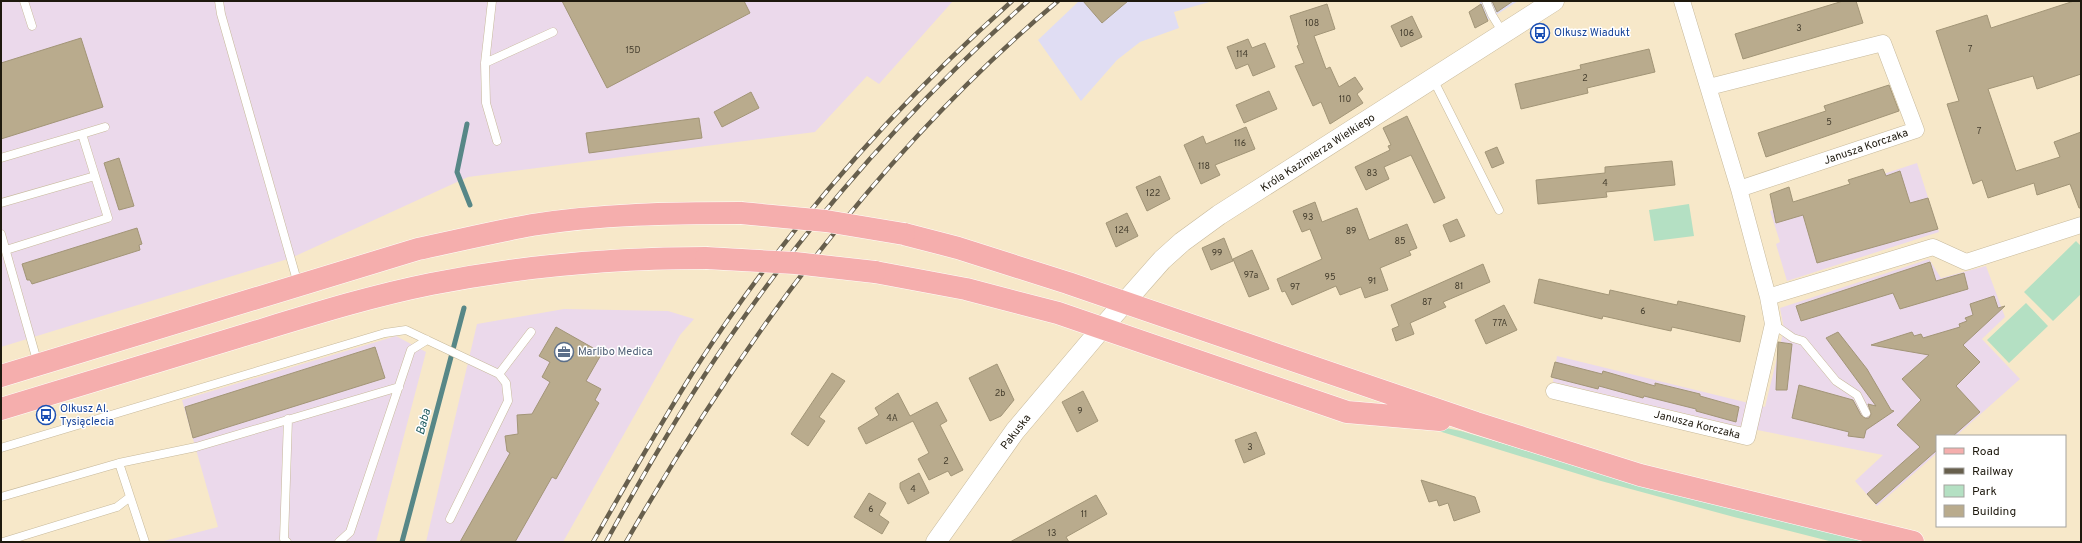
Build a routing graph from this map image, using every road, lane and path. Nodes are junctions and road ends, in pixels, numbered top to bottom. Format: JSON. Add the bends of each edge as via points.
{"nodes":[{"id":1,"x":24,"y":1,"type":"edge"},
{"id":2,"x":220,"y":1,"type":"edge"},
{"id":3,"x":492,"y":1,"type":"edge"},
{"id":4,"x":1486,"y":1,"type":"edge"},
{"id":5,"x":1554,"y":1,"type":"edge"},
{"id":6,"x":1682,"y":1,"type":"edge"},
{"id":7,"x":32,"y":26,"type":"dead end"},
{"id":8,"x":554,"y":32,"type":"dead end"},
{"id":9,"x":1503,"y":33,"type":"junction"},
{"id":10,"x":485,"y":64,"type":"junction"},
{"id":11,"x":1433,"y":79,"type":"junction"},
{"id":12,"x":1709,"y":87,"type":"junction"},
{"id":13,"x":105,"y":128,"type":"dead end"},
{"id":14,"x":82,"y":134,"type":"junction"},
{"id":15,"x":497,"y":141,"type":"dead end"},
{"id":16,"x":1,"y":158,"type":"edge"},
{"id":17,"x":95,"y":176,"type":"junction"},
{"id":18,"x":1739,"y":189,"type":"junction"},
{"id":19,"x":1,"y":203,"type":"edge"},
{"id":20,"x":1499,"y":210,"type":"dead end"},
{"id":21,"x":2081,"y":225,"type":"edge"},
{"id":22,"x":1,"y":234,"type":"edge"},
{"id":23,"x":6,"y":250,"type":"junction"},
{"id":24,"x":298,"y":285,"type":"junction"},
{"id":25,"x":1768,"y":297,"type":"junction"},
{"id":26,"x":1124,"y":303,"type":"junction"},
{"id":27,"x":1773,"y":324,"type":"junction"},
{"id":28,"x":1102,"y":328,"type":"junction"},
{"id":29,"x":531,"y":332,"type":"dead end"},
{"id":30,"x":427,"y":340,"type":"junction"},
{"id":31,"x":38,"y":365,"type":"junction"},
{"id":32,"x":499,"y":374,"type":"junction"},
{"id":33,"x":1,"y":376,"type":"edge"},
{"id":34,"x":399,"y":386,"type":"junction"},
{"id":35,"x":1554,"y":391,"type":"dead end"},
{"id":36,"x":1,"y":409,"type":"edge"},
{"id":37,"x":1866,"y":413,"type":"dead end"},
{"id":38,"x":288,"y":419,"type":"junction"},
{"id":39,"x":1476,"y":423,"type":"junction"},
{"id":40,"x":1,"y":448,"type":"edge"},
{"id":41,"x":119,"y":463,"type":"junction"},
{"id":42,"x":1,"y":497,"type":"edge"},
{"id":43,"x":130,"y":497,"type":"junction"},
{"id":44,"x":450,"y":519,"type":"dead end"},
{"id":45,"x":2,"y":542,"type":"edge"},
{"id":46,"x":145,"y":542,"type":"edge"},
{"id":47,"x":288,"y":542,"type":"edge"},
{"id":48,"x":339,"y":542,"type":"edge"},
{"id":49,"x":936,"y":542,"type":"edge"},
{"id":50,"x":1913,"y":542,"type":"edge"}],
"edges":[{"from":1,"to":7,"type":"lane"},
{"from":2,"to":24,"type":"lane","via":[[223,22]]},
{"from":3,"to":10,"type":"lane"},
{"from":4,"to":9,"type":"lane"},
{"from":5,"to":9,"type":"street","name":"Króla Kazimierza Wielkiego"},
{"from":6,"to":12,"type":"street","name":"Janusza Korczaka"},
{"from":8,"to":10,"type":"lane"},
{"from":9,"to":11,"type":"street","name":"Króla Kazimierza Wielkiego"},
{"from":10,"to":15,"type":"lane","via":[[486,103]]},
{"from":11,"to":20,"type":"lane"},
{"from":11,"to":26,"type":"street","name":"Króla Kazimierza Wielkiego","via":[[1193,233],[1162,260]]},
{"from":12,"to":18,"type":"street","name":"Janusza Korczaka"},
{"from":12,"to":18,"type":"street","name":"Janusza Korczaka","via":[[1883,43],[1916,130]]},
{"from":13,"to":14,"type":"lane"},
{"from":14,"to":16,"type":"lane"},
{"from":14,"to":17,"type":"lane"},
{"from":17,"to":19,"type":"lane"},
{"from":17,"to":23,"type":"lane","via":[[108,218]]},
{"from":18,"to":25,"type":"street","name":"Janusza Korczaka"},
{"from":21,"to":25,"type":"street","via":[[1966,262],[1933,247]]},
{"from":22,"to":23,"type":"lane"},
{"from":23,"to":31,"type":"lane"},
{"from":24,"to":26,"type":"main road","bridge":true,"via":[[418,249],[532,225],[634,215],[741,213],[826,221],[904,234],[958,248]]},
{"from":24,"to":31,"type":"main road"},
{"from":25,"to":27,"type":"street","name":"Janusza Korczaka"},
{"from":26,"to":28,"type":"street","name":"Króla Kazimierza Wielkiego"},
{"from":26,"to":39,"type":"main road"},
{"from":27,"to":35,"type":"street","name":"Janusza Korczaka","via":[[1747,437]]},
{"from":27,"to":37,"type":"lane","via":[[1793,338],[1803,341],[1836,381],[1857,396]]},
{"from":28,"to":36,"type":"main road","bridge":true,"via":[[1058,313],[966,289],[875,272],[795,263],[706,258],[579,263],[430,284],[307,316]]},
{"from":28,"to":39,"type":"main road","via":[[1347,412]]},
{"from":28,"to":49,"type":"street","name":"Pakuska","via":[[1015,431]]},
{"from":29,"to":32,"type":"lane"},
{"from":30,"to":32,"type":"lane"},
{"from":30,"to":34,"type":"lane","via":[[411,350]]},
{"from":30,"to":40,"type":"lane","via":[[406,330],[384,333]]},
{"from":31,"to":33,"type":"main road"},
{"from":32,"to":44,"type":"lane","via":[[506,383],[508,401]]},
{"from":34,"to":38,"type":"lane"},
{"from":34,"to":48,"type":"lane","via":[[350,532]]},
{"from":38,"to":41,"type":"lane","via":[[196,447]]},
{"from":38,"to":47,"type":"lane","via":[[284,539]]},
{"from":39,"to":50,"type":"main road","via":[[1640,475]]},
{"from":41,"to":42,"type":"lane"},
{"from":41,"to":43,"type":"lane"},
{"from":43,"to":45,"type":"lane","via":[[117,507]]},
{"from":43,"to":46,"type":"lane"}]}
